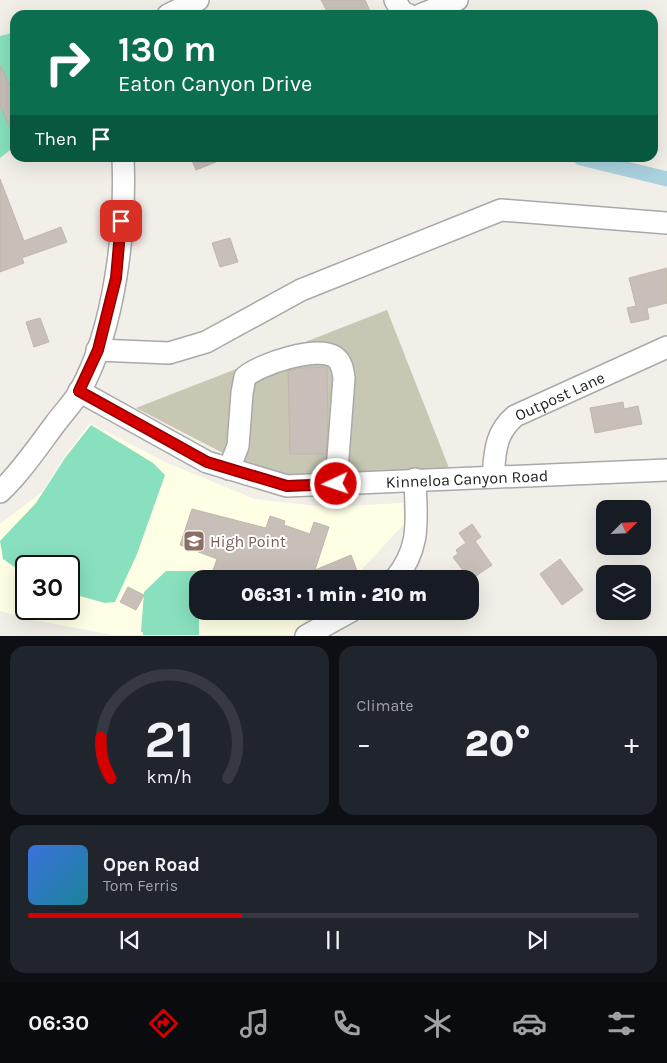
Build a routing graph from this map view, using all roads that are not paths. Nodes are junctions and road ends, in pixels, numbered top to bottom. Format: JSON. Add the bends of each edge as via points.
{"nodes":[{"id":1,"x":198,"y":0,"type":"edge"},
{"id":2,"x":457,"y":0,"type":"edge"},
{"id":3,"x":178,"y":10,"type":"edge"},
{"id":4,"x":432,"y":10,"type":"edge"},
{"id":5,"x":123,"y":162,"type":"edge"},
{"id":6,"x":667,"y":223,"type":"edge"},
{"id":7,"x":667,"y":347,"type":"edge"},
{"id":8,"x":98,"y":350,"type":"junction"},
{"id":9,"x":79,"y":391,"type":"junction"},
{"id":10,"x":229,"y":469,"type":"junction"},
{"id":11,"x":667,"y":470,"type":"edge"},
{"id":12,"x":493,"y":477,"type":"junction"},
{"id":13,"x":415,"y":480,"type":"junction"},
{"id":14,"x":336,"y":484,"type":"junction"},
{"id":15,"x":0,"y":492,"type":"edge"},
{"id":16,"x":401,"y":570,"type":"edge"},
{"id":17,"x":335,"y":620,"type":"edge"},
{"id":18,"x":306,"y":636,"type":"edge"}],
"edges":[{"from":1,"to":3,"type":"street"},
{"from":2,"to":4,"type":"street"},
{"from":5,"to":8,"type":"street","via":[[116,278]]},
{"from":6,"to":8,"type":"street","via":[[501,210],[301,290],[206,342],[170,353]]},
{"from":7,"to":12,"type":"street","name":"Outpost Lane","via":[[515,416],[500,431]]},
{"from":8,"to":9,"type":"street"},
{"from":9,"to":10,"type":"street","name":"Kinneloa Canyon Road","via":[[207,462]]},
{"from":9,"to":15,"type":"street","via":[[18,475]]},
{"from":10,"to":14,"type":"street","name":"Kinneloa Canyon Road","via":[[287,486]]},
{"from":10,"to":14,"type":"street","via":[[238,446],[245,377],[252,371],[310,354],[336,358],[343,369]]},
{"from":11,"to":12,"type":"street","name":"Kinneloa Canyon Road"},
{"from":12,"to":13,"type":"street","name":"Kinneloa Canyon Road"},
{"from":13,"to":14,"type":"street","name":"Kinneloa Canyon Road"},
{"from":13,"to":16,"type":"street","via":[[416,540]]},
{"from":17,"to":18,"type":"street"}]}
